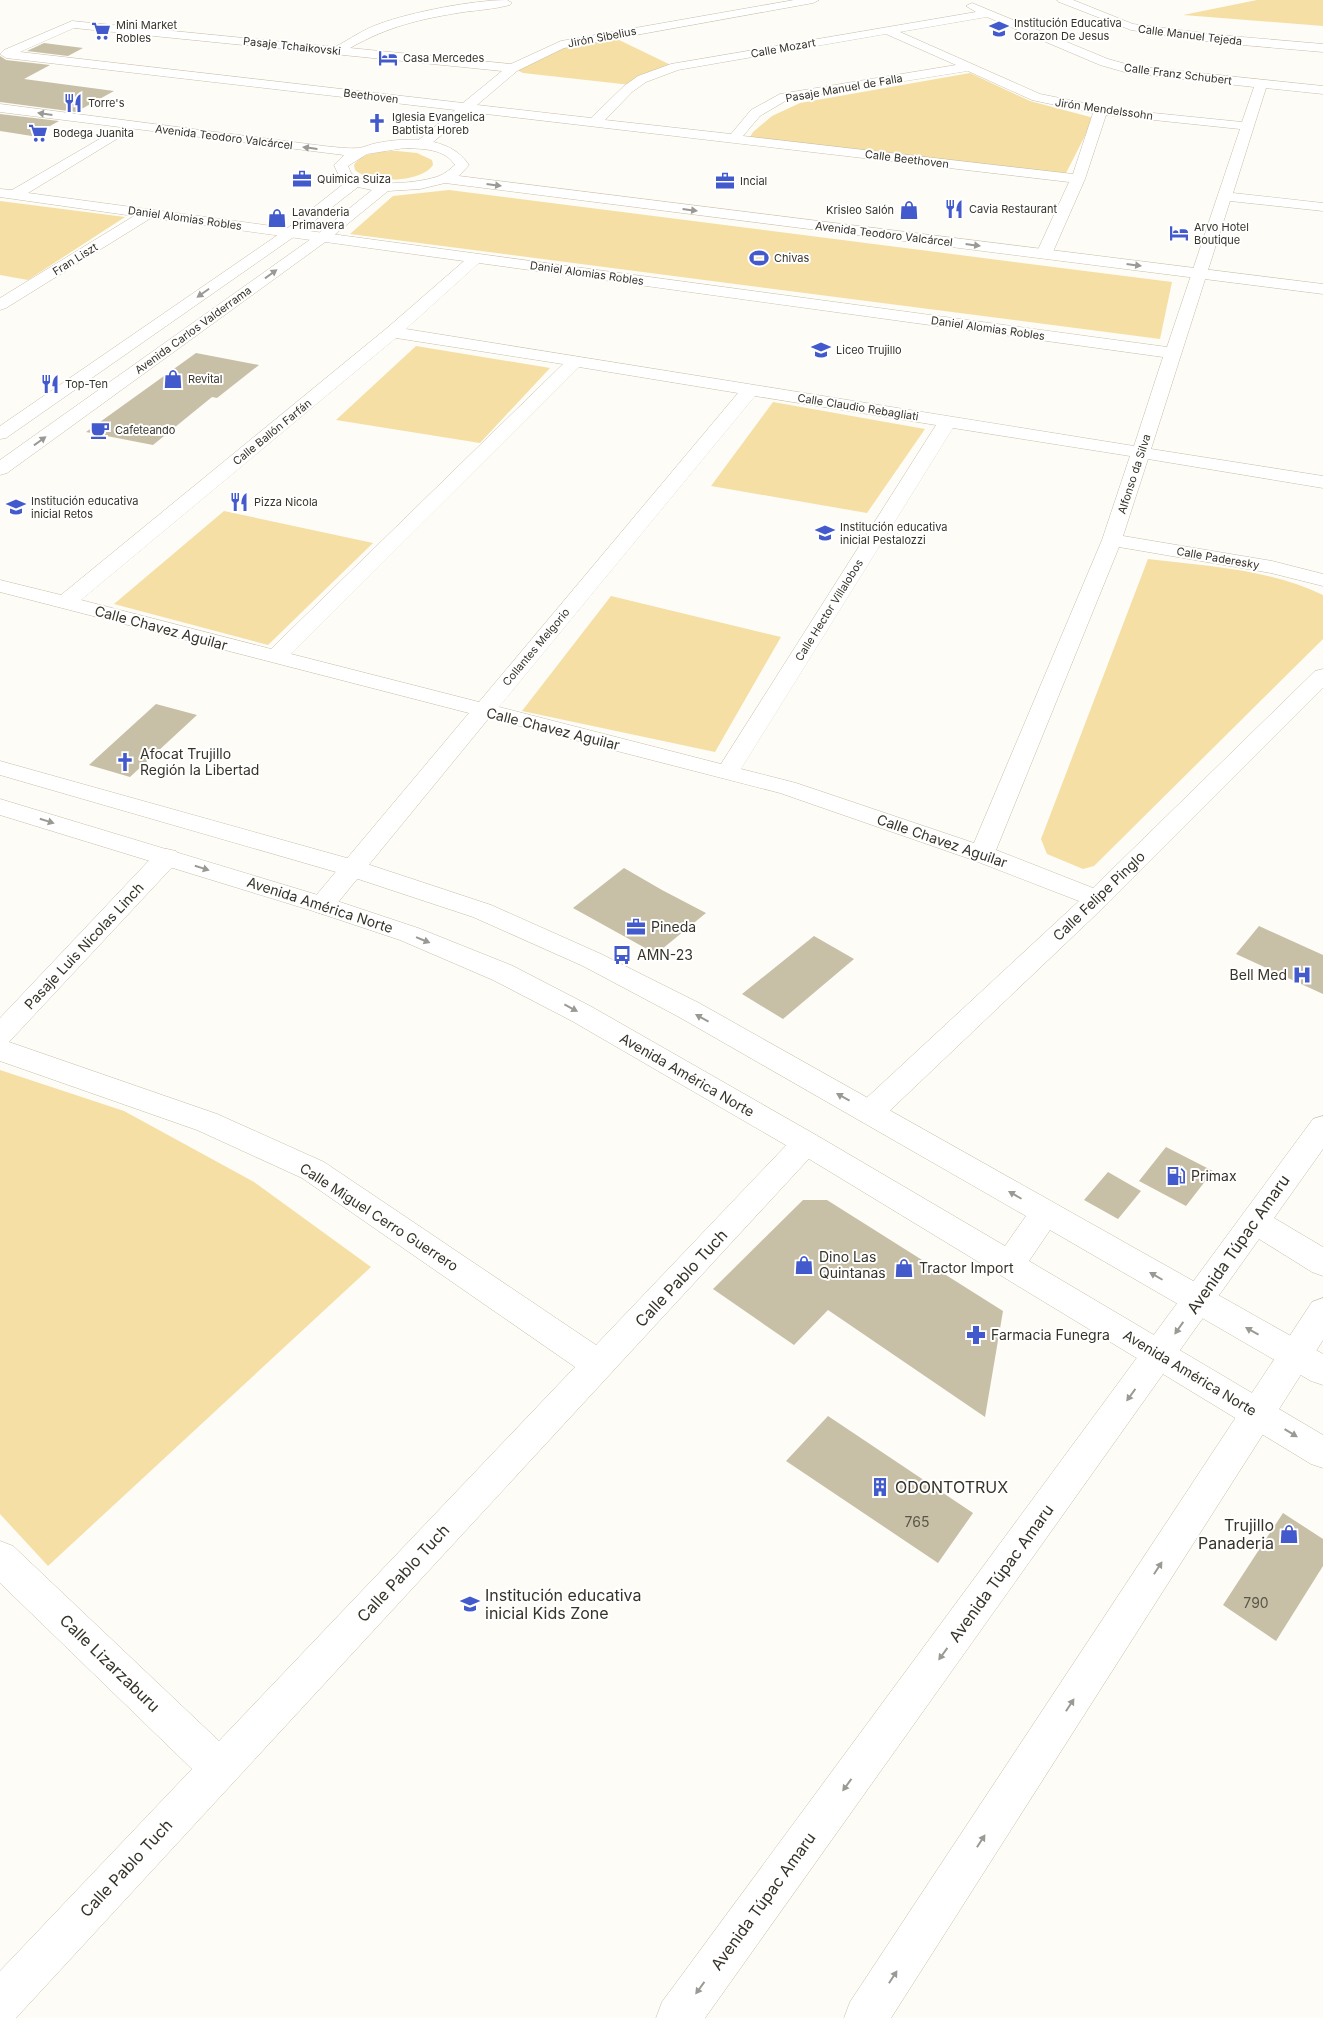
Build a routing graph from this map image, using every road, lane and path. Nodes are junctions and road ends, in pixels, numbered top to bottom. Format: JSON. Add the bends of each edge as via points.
{"nodes":[{"id":1,"x":813,"y":0,"type":"edge"},
{"id":2,"x":956,"y":0,"type":"edge"},
{"id":3,"x":1099,"y":0,"type":"edge"},
{"id":4,"x":1068,"y":2,"type":"edge"},
{"id":5,"x":506,"y":4,"type":"dead end"},
{"id":6,"x":988,"y":13,"type":"junction"},
{"id":7,"x":887,"y":30,"type":"junction"},
{"id":8,"x":1219,"y":39,"type":"junction"},
{"id":9,"x":1323,"y":48,"type":"edge"},
{"id":10,"x":338,"y":50,"type":"junction"},
{"id":11,"x":3,"y":55,"type":"edge"},
{"id":12,"x":969,"y":67,"type":"junction"},
{"id":13,"x":512,"y":68,"type":"junction"},
{"id":14,"x":1209,"y":78,"type":"junction"},
{"id":15,"x":1261,"y":84,"type":"junction"},
{"id":16,"x":1323,"y":90,"type":"edge"},
{"id":17,"x":467,"y":107,"type":"junction"},
{"id":18,"x":0,"y":108,"type":"edge"},
{"id":19,"x":1101,"y":110,"type":"junction"},
{"id":20,"x":0,"y":118,"type":"edge"},
{"id":21,"x":595,"y":122,"type":"junction"},
{"id":22,"x":1246,"y":126,"type":"junction"},
{"id":23,"x":115,"y":134,"type":"junction"},
{"id":24,"x":735,"y":138,"type":"junction"},
{"id":25,"x":421,"y":145,"type":"junction"},
{"id":26,"x":358,"y":152,"type":"junction"},
{"id":27,"x":341,"y":165,"type":"junction"},
{"id":28,"x":446,"y":179,"type":"junction"},
{"id":29,"x":1078,"y":179,"type":"junction"},
{"id":30,"x":355,"y":182,"type":"junction"},
{"id":31,"x":384,"y":187,"type":"junction"},
{"id":32,"x":668,"y":192,"type":"dead end"},
{"id":33,"x":7,"y":194,"type":"edge"},
{"id":34,"x":1224,"y":196,"type":"junction"},
{"id":35,"x":657,"y":205,"type":"junction"},
{"id":36,"x":1323,"y":207,"type":"edge"},
{"id":37,"x":149,"y":213,"type":"junction"},
{"id":38,"x":290,"y":233,"type":"junction"},
{"id":39,"x":1031,"y":236,"type":"dead end"},
{"id":40,"x":323,"y":237,"type":"junction"},
{"id":41,"x":1051,"y":239,"type":"junction"},
{"id":42,"x":1070,"y":241,"type":"dead end"},
{"id":43,"x":1044,"y":254,"type":"junction"},
{"id":44,"x":1185,"y":255,"type":"dead end"},
{"id":45,"x":476,"y":258,"type":"junction"},
{"id":46,"x":1206,"y":263,"type":"junction"},
{"id":47,"x":0,"y":286,"type":"edge"},
{"id":48,"x":1323,"y":289,"type":"edge"},
{"id":49,"x":26,"y":290,"type":"junction"},
{"id":50,"x":0,"y":305,"type":"edge"},
{"id":51,"x":393,"y":332,"type":"junction"},
{"id":52,"x":1173,"y":353,"type":"junction"},
{"id":53,"x":575,"y":362,"type":"junction"},
{"id":54,"x":750,"y":390,"type":"junction"},
{"id":55,"x":947,"y":422,"type":"junction"},
{"id":56,"x":0,"y":434,"type":"edge"},
{"id":57,"x":1141,"y":453,"type":"junction"},
{"id":58,"x":0,"y":469,"type":"edge"},
{"id":59,"x":1323,"y":482,"type":"edge"},
{"id":60,"x":1112,"y":540,"type":"junction"},
{"id":61,"x":1323,"y":580,"type":"edge"},
{"id":62,"x":0,"y":586,"type":"edge"},
{"id":63,"x":65,"y":603,"type":"junction"},
{"id":64,"x":275,"y":657,"type":"junction"},
{"id":65,"x":1323,"y":676,"type":"edge"},
{"id":66,"x":483,"y":711,"type":"junction"},
{"id":67,"x":0,"y":768,"type":"edge"},
{"id":68,"x":728,"y":773,"type":"junction"},
{"id":69,"x":0,"y":807,"type":"edge"},
{"id":70,"x":982,"y":854,"type":"junction"},
{"id":71,"x":167,"y":857,"type":"junction"},
{"id":72,"x":352,"y":868,"type":"junction"},
{"id":73,"x":1097,"y":900,"type":"junction"},
{"id":74,"x":322,"y":904,"type":"junction"},
{"id":75,"x":0,"y":1035,"type":"edge"},
{"id":76,"x":0,"y":1050,"type":"edge"},
{"id":77,"x":870,"y":1112,"type":"junction"},
{"id":78,"x":1323,"y":1127,"type":"edge"},
{"id":79,"x":806,"y":1143,"type":"junction"},
{"id":80,"x":1045,"y":1212,"type":"junction"},
{"id":81,"x":1256,"y":1222,"type":"junction"},
{"id":82,"x":1323,"y":1263,"type":"edge"},
{"id":83,"x":1010,"y":1264,"type":"junction"},
{"id":84,"x":1198,"y":1300,"type":"junction"},
{"id":85,"x":1323,"y":1312,"type":"edge"},
{"id":86,"x":1294,"y":1355,"type":"junction"},
{"id":87,"x":1159,"y":1356,"type":"junction"},
{"id":88,"x":599,"y":1365,"type":"junction"},
{"id":89,"x":1323,"y":1371,"type":"edge"},
{"id":90,"x":1259,"y":1414,"type":"junction"},
{"id":91,"x":1323,"y":1452,"type":"edge"},
{"id":92,"x":0,"y":1558,"type":"edge"},
{"id":93,"x":219,"y":1768,"type":"junction"},
{"id":94,"x":0,"y":2003,"type":"edge"},
{"id":95,"x":678,"y":2018,"type":"edge"},
{"id":96,"x":866,"y":2018,"type":"edge"}],
"edges":[{"from":1,"to":13,"type":"street","name":"Jirón Sibelius","via":[[560,45]]},
{"from":2,"to":6,"type":"street","name":"Calle Franz Schubert"},
{"from":3,"to":4,"type":"street"},
{"from":4,"to":8,"type":"street","name":"Calle Manuel Tejeda","via":[[1131,28]]},
{"from":5,"to":10,"type":"street","via":[[456,10],[389,24]]},
{"from":6,"to":7,"type":"street","name":"Calle Mozart"},
{"from":6,"to":14,"type":"street","name":"Calle Franz Schubert","via":[[1104,62],[1132,70]]},
{"from":7,"to":12,"type":"street","name":"Jirón Mendelssohn"},
{"from":7,"to":21,"type":"street","name":"Calle Mozart","via":[[675,67],[642,79]]},
{"from":8,"to":9,"type":"street","name":"Calle Manuel Tejeda"},
{"from":8,"to":14,"type":"street"},
{"from":10,"to":11,"type":"street","name":"Pasaje Tchaikovski","via":[[72,24]]},
{"from":10,"to":13,"type":"street","name":"Pasaje Tchaikovski"},
{"from":11,"to":17,"type":"street","name":"Beethoven"},
{"from":12,"to":19,"type":"street","name":"Jirón Mendelssohn","via":[[1036,97]]},
{"from":12,"to":24,"type":"street","name":"Pasaje Manuel de Falla","via":[[784,98],[758,110]]},
{"from":13,"to":17,"type":"street","name":"Jirón Sibelius"},
{"from":14,"to":15,"type":"street","name":"Calle Franz Schubert"},
{"from":15,"to":16,"type":"street","name":"Calle Franz Schubert"},
{"from":15,"to":22,"type":"street","name":"Alfonso da Silva"},
{"from":17,"to":21,"type":"street","name":"Beethoven"},
{"from":17,"to":25,"type":"street","name":"Jirón Sibelius"},
{"from":26,"to":18,"type":"street","name":"Avenida Teodoro Valcárcel","one_way":true},
{"from":19,"to":22,"type":"street","name":"Jirón Mendelssohn"},
{"from":19,"to":29,"type":"street"},
{"from":20,"to":23,"type":"street","name":"Avenida Teodoro Valcárcel"},
{"from":21,"to":24,"type":"street","name":"Beethoven"},
{"from":22,"to":34,"type":"street","name":"Alfonso da Silva"},
{"from":23,"to":27,"type":"street","name":"Avenida Teodoro Valcárcel"},
{"from":23,"to":33,"type":"street"},
{"from":24,"to":29,"type":"street","name":"Calle Beethoven"},
{"from":25,"to":26,"type":"street","via":[[388,146]]},
{"from":25,"to":28,"type":"street","via":[[452,152],[467,165]]},
{"from":26,"to":27,"type":"street"},
{"from":27,"to":30,"type":"street","via":[[341,172]]},
{"from":28,"to":31,"type":"street","via":[[417,186]]},
{"from":28,"to":35,"type":"street","name":"Avenida Teodoro Valcárcel","one_way":true},
{"from":29,"to":41,"type":"street"},
{"from":30,"to":31,"type":"street"},
{"from":30,"to":38,"type":"street","name":"Avenida Carlos Valderrama"},
{"from":31,"to":40,"type":"street","name":"Avenida Carlos Valderrama"},
{"from":32,"to":35,"type":"street"},
{"from":33,"to":37,"type":"street","name":"Daniel Alomias Robles"},
{"from":34,"to":36,"type":"street"},
{"from":34,"to":46,"type":"street","name":"Alfonso da Silva"},
{"from":35,"to":43,"type":"street","name":"Avenida Teodoro Valcárcel","one_way":true},
{"from":37,"to":38,"type":"street","name":"Daniel Alomias Robles"},
{"from":37,"to":49,"type":"street","name":"Fran Liszt"},
{"from":38,"to":40,"type":"street","name":"Daniel Alomias Robles"},
{"from":38,"to":56,"type":"street","name":"Avenida Carlos Valderrama","one_way":true},
{"from":39,"to":41,"type":"street"},
{"from":40,"to":45,"type":"street","name":"Daniel Alomias Robles"},
{"from":58,"to":40,"type":"street","name":"Avenida Carlos Valderrama","one_way":true},
{"from":41,"to":42,"type":"street"},
{"from":41,"to":43,"type":"street"},
{"from":43,"to":46,"type":"street","name":"Avenida Teodoro Valcárcel","one_way":true},
{"from":44,"to":46,"type":"street","name":"Avenida Teodoro Valcárcel"},
{"from":45,"to":51,"type":"street","name":"Calle Ballón Farfán"},
{"from":45,"to":52,"type":"street","name":"Daniel Alomias Robles"},
{"from":46,"to":48,"type":"street","name":"Avenida Teodoro Valcárcel"},
{"from":46,"to":52,"type":"street","name":"Alfonso da Silva"},
{"from":47,"to":49,"type":"street"},
{"from":49,"to":50,"type":"street","name":"Fran Liszt"},
{"from":51,"to":53,"type":"street","name":"Calle Claudio Rebagliati"},
{"from":51,"to":63,"type":"street","name":"Calle Ballón Farfán"},
{"from":52,"to":57,"type":"street","name":"Alfonso da Silva"},
{"from":53,"to":54,"type":"street","name":"Calle Claudio Rebagliati"},
{"from":53,"to":64,"type":"street"},
{"from":54,"to":55,"type":"street","name":"Calle Claudio Rebagliati"},
{"from":54,"to":66,"type":"street","name":"Collantes Melgorio"},
{"from":55,"to":57,"type":"street","name":"Calle Claudio Rebagliati"},
{"from":55,"to":68,"type":"street","name":"Calle Hector Villalobos"},
{"from":57,"to":59,"type":"street","name":"Calle Claudio Rebagliati"},
{"from":57,"to":60,"type":"street","name":"Alfonso da Silva"},
{"from":60,"to":61,"type":"street","name":"Calle Paderesky","via":[[1272,567]]},
{"from":60,"to":70,"type":"street","name":"Alfonso da Silva"},
{"from":62,"to":63,"type":"street","name":"Calle Chavez Aguilar"},
{"from":63,"to":64,"type":"street","name":"Calle Chavez Aguilar"},
{"from":64,"to":66,"type":"street","name":"Calle Chavez Aguilar"},
{"from":65,"to":73,"type":"street","name":"Calle Felipe Pinglo"},
{"from":66,"to":68,"type":"street","name":"Calle Chavez Aguilar"},
{"from":66,"to":72,"type":"street","name":"Collantes Melgorio"},
{"from":67,"to":72,"type":"street"},
{"from":68,"to":70,"type":"street","name":"Calle Chavez Aguilar","via":[[788,788]]},
{"from":69,"to":71,"type":"street","name":"Avenida América Norte","one_way":true},
{"from":70,"to":73,"type":"street","name":"Calle Chavez Aguilar"},
{"from":71,"to":74,"type":"street","name":"Avenida América Norte","one_way":true},
{"from":71,"to":75,"type":"street","name":"Pasaje Luis Nicolas Linch"},
{"from":72,"to":74,"type":"street","name":"Collantes Melgorio"},
{"from":77,"to":72,"type":"street","one_way":true,"via":[[689,1010],[592,960],[482,911]]},
{"from":73,"to":77,"type":"street","name":"Calle Felipe Pinglo"},
{"from":74,"to":79,"type":"street","name":"Avenida América Norte","one_way":true,"via":[[409,934],[503,973],[582,1014]]},
{"from":76,"to":88,"type":"street","name":"Calle Miguel Cerro Guerrero","via":[[207,1122],[313,1170]]},
{"from":80,"to":77,"type":"street","one_way":true},
{"from":78,"to":81,"type":"street","name":"Avenida Túpac Amaru"},
{"from":79,"to":83,"type":"street","name":"Avenida América Norte"},
{"from":79,"to":88,"type":"street","name":"Calle Pablo Tuch"},
{"from":80,"to":83,"type":"street"},
{"from":84,"to":80,"type":"street","one_way":true},
{"from":81,"to":82,"type":"street"},
{"from":81,"to":84,"type":"street","name":"Avenida Túpac Amaru"},
{"from":83,"to":87,"type":"street","name":"Avenida América Norte"},
{"from":86,"to":84,"type":"street","one_way":true},
{"from":84,"to":87,"type":"street","name":"Avenida Túpac Amaru","one_way":true},
{"from":85,"to":86,"type":"street"},
{"from":86,"to":89,"type":"street"},
{"from":86,"to":90,"type":"street"},
{"from":87,"to":90,"type":"street","name":"Avenida América Norte"},
{"from":87,"to":95,"type":"street","name":"Avenida Túpac Amaru","one_way":true},
{"from":88,"to":93,"type":"street","name":"Calle Pablo Tuch"},
{"from":90,"to":91,"type":"street","name":"Avenida América Norte","one_way":true},
{"from":96,"to":90,"type":"street","one_way":true},
{"from":92,"to":93,"type":"street","name":"Calle Lizarzaburu"},
{"from":93,"to":94,"type":"street","name":"Calle Pablo Tuch"}]}
